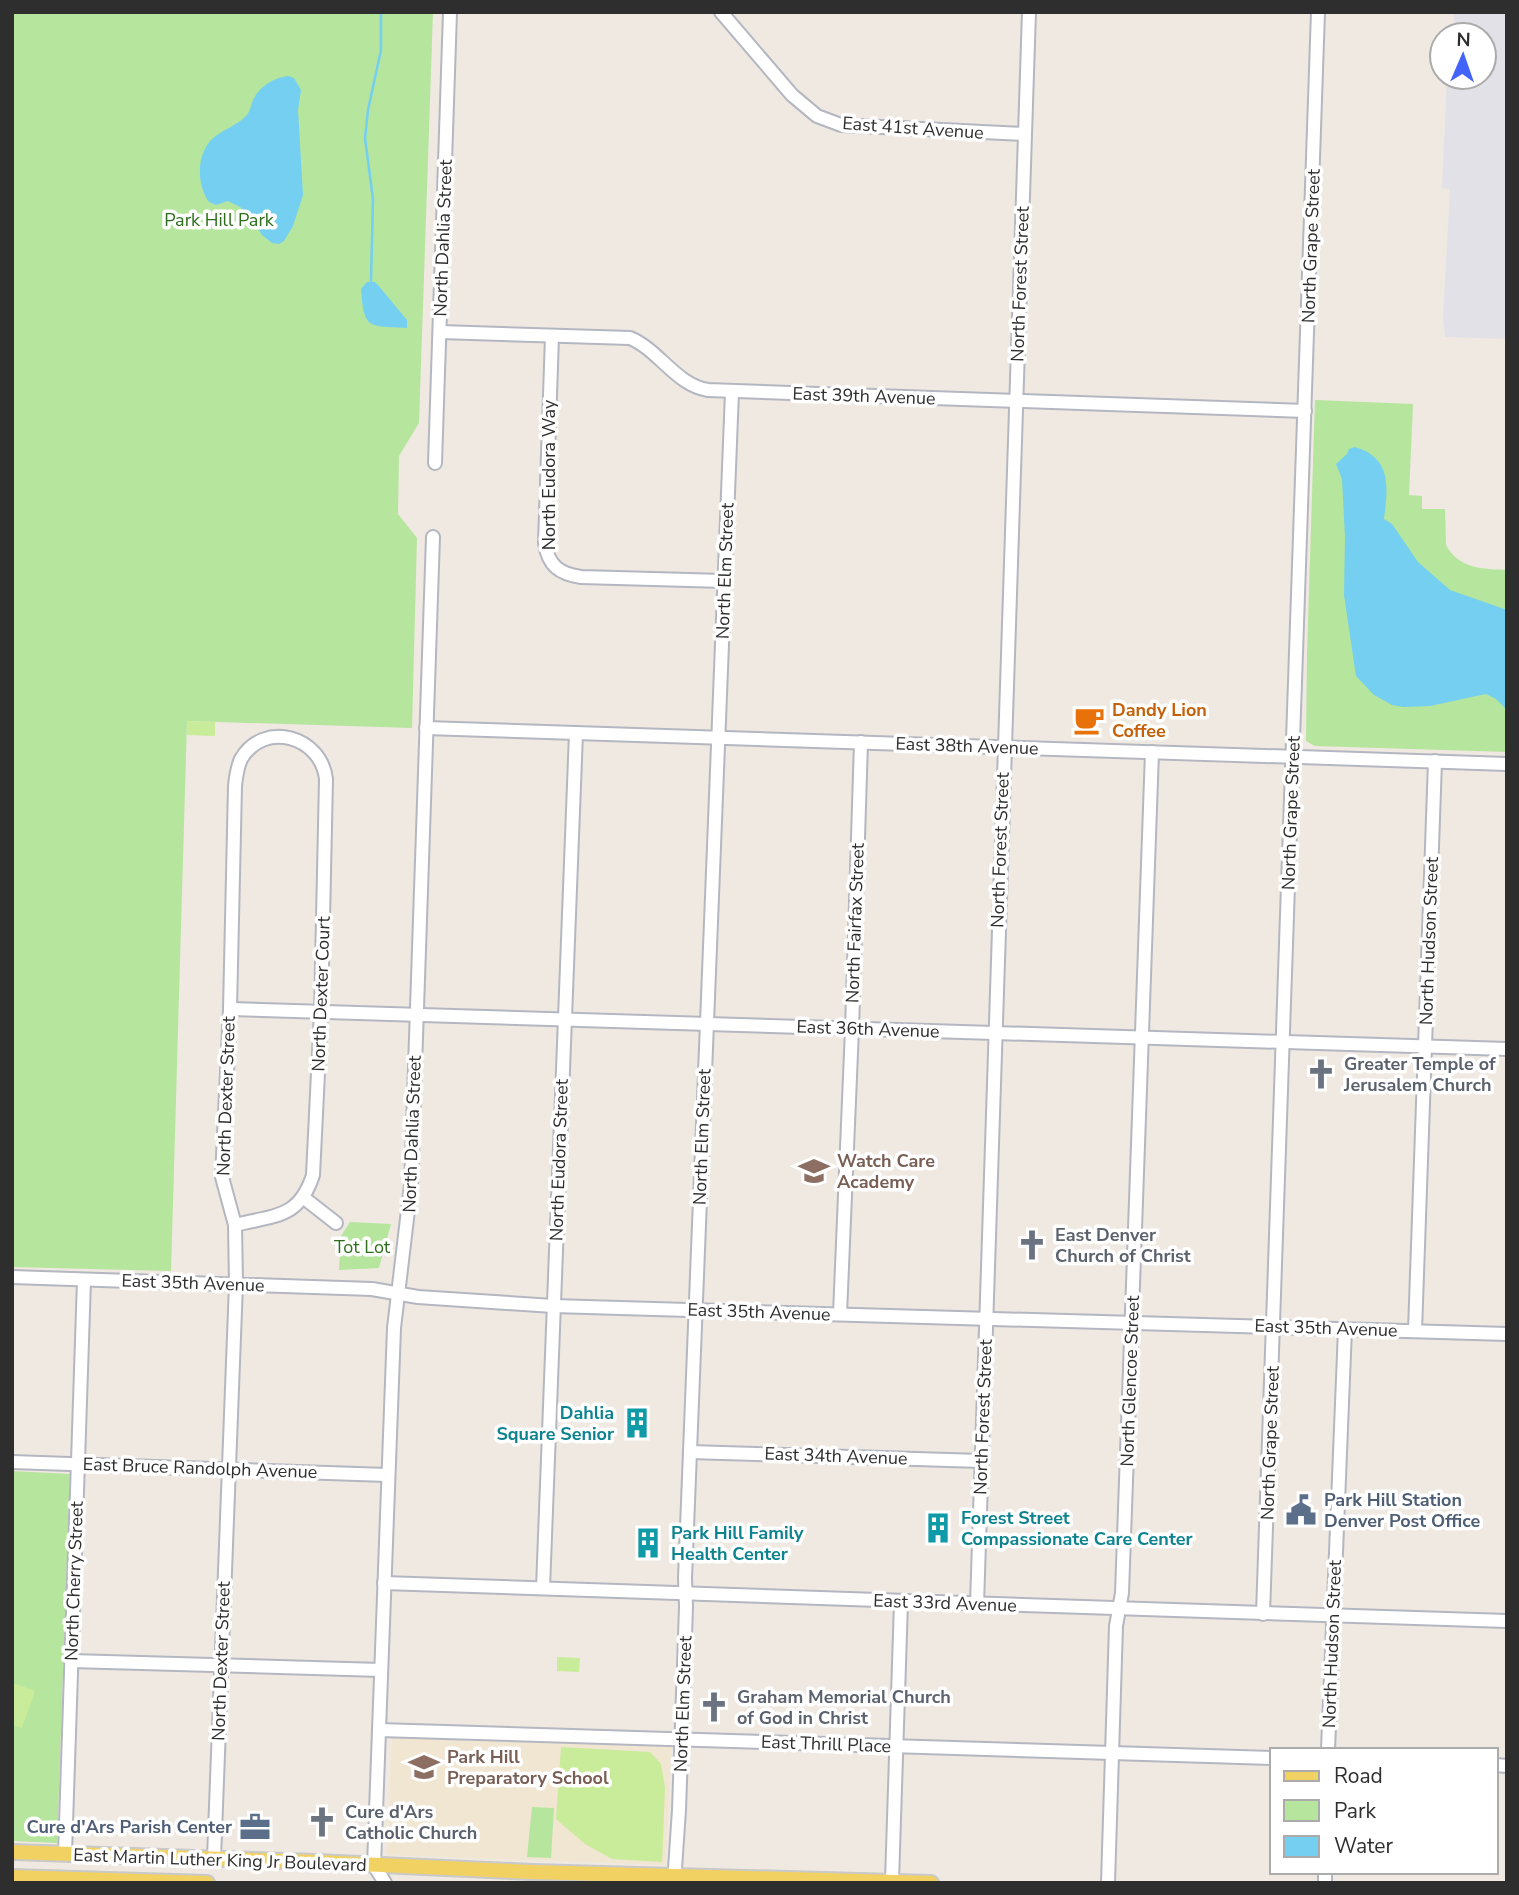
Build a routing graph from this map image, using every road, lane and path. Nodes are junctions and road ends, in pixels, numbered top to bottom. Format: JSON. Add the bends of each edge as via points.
{"nodes":[{"id":1,"x":450,"y":12,"type":"edge"},
{"id":2,"x":721,"y":12,"type":"edge"},
{"id":3,"x":1029,"y":12,"type":"edge"},
{"id":4,"x":1318,"y":12,"type":"edge"},
{"id":5,"x":1025,"y":134,"type":"junction"},
{"id":6,"x":440,"y":332,"type":"junction"},
{"id":7,"x":552,"y":336,"type":"junction"},
{"id":8,"x":732,"y":392,"type":"junction"},
{"id":9,"x":1016,"y":401,"type":"junction"},
{"id":10,"x":1306,"y":411,"type":"junction"},
{"id":11,"x":435,"y":463,"type":"dead end"},
{"id":12,"x":432,"y":537,"type":"dead end"},
{"id":13,"x":724,"y":581,"type":"junction"},
{"id":14,"x":426,"y":728,"type":"junction"},
{"id":15,"x":576,"y":733,"type":"junction"},
{"id":16,"x":282,"y":737,"type":"joint"},
{"id":17,"x":719,"y":738,"type":"junction"},
{"id":18,"x":861,"y":743,"type":"junction"},
{"id":19,"x":1004,"y":748,"type":"junction"},
{"id":20,"x":1152,"y":752,"type":"junction"},
{"id":21,"x":1293,"y":757,"type":"junction"},
{"id":22,"x":1435,"y":761,"type":"junction"},
{"id":23,"x":1507,"y":764,"type":"edge"},
{"id":24,"x":230,"y":1009,"type":"junction"},
{"id":25,"x":321,"y":1012,"type":"junction"},
{"id":26,"x":416,"y":1015,"type":"junction"},
{"id":27,"x":565,"y":1020,"type":"junction"},
{"id":28,"x":707,"y":1024,"type":"junction"},
{"id":29,"x":852,"y":1029,"type":"junction"},
{"id":30,"x":995,"y":1033,"type":"junction"},
{"id":31,"x":1142,"y":1037,"type":"junction"},
{"id":32,"x":1283,"y":1041,"type":"junction"},
{"id":33,"x":1425,"y":1046,"type":"junction"},
{"id":34,"x":1507,"y":1049,"type":"edge"},
{"id":35,"x":304,"y":1198,"type":"junction"},
{"id":36,"x":336,"y":1223,"type":"dead end"},
{"id":37,"x":235,"y":1225,"type":"junction"},
{"id":38,"x":12,"y":1277,"type":"edge"},
{"id":39,"x":84,"y":1280,"type":"junction"},
{"id":40,"x":236,"y":1284,"type":"junction"},
{"id":41,"x":397,"y":1293,"type":"junction"},
{"id":42,"x":553,"y":1306,"type":"junction"},
{"id":43,"x":695,"y":1310,"type":"junction"},
{"id":44,"x":840,"y":1314,"type":"junction"},
{"id":45,"x":986,"y":1319,"type":"junction"},
{"id":46,"x":1132,"y":1323,"type":"junction"},
{"id":47,"x":1274,"y":1327,"type":"junction"},
{"id":48,"x":1345,"y":1329,"type":"junction"},
{"id":49,"x":1415,"y":1331,"type":"junction"},
{"id":50,"x":1507,"y":1334,"type":"edge"},
{"id":51,"x":690,"y":1452,"type":"junction"},
{"id":52,"x":981,"y":1461,"type":"junction"},
{"id":53,"x":12,"y":1462,"type":"edge"},
{"id":54,"x":79,"y":1464,"type":"junction"},
{"id":55,"x":229,"y":1469,"type":"junction"},
{"id":56,"x":387,"y":1475,"type":"junction"},
{"id":57,"x":384,"y":1583,"type":"junction"},
{"id":58,"x":543,"y":1588,"type":"junction"},
{"id":59,"x":686,"y":1593,"type":"junction"},
{"id":60,"x":901,"y":1602,"type":"junction"},
{"id":61,"x":977,"y":1604,"type":"junction"},
{"id":62,"x":1119,"y":1609,"type":"junction"},
{"id":63,"x":1264,"y":1614,"type":"junction"},
{"id":64,"x":1333,"y":1616,"type":"junction"},
{"id":65,"x":1507,"y":1621,"type":"edge"},
{"id":66,"x":71,"y":1661,"type":"junction"},
{"id":67,"x":221,"y":1665,"type":"junction"},
{"id":68,"x":381,"y":1671,"type":"junction"},
{"id":69,"x":379,"y":1735,"type":"junction"},
{"id":70,"x":682,"y":1739,"type":"junction"},
{"id":71,"x":896,"y":1746,"type":"junction"},
{"id":72,"x":1328,"y":1748,"type":"edge"},
{"id":73,"x":1112,"y":1753,"type":"junction"},
{"id":74,"x":1270,"y":1758,"type":"edge"},
{"id":75,"x":65,"y":1847,"type":"junction"},
{"id":76,"x":12,"y":1852,"type":"edge"},
{"id":77,"x":214,"y":1858,"type":"junction"},
{"id":78,"x":374,"y":1865,"type":"junction"},
{"id":79,"x":12,"y":1877,"type":"edge"},
{"id":80,"x":674,"y":1879,"type":"edge"},
{"id":81,"x":120,"y":1881,"type":"edge"},
{"id":82,"x":892,"y":1881,"type":"edge"},
{"id":83,"x":207,"y":1883,"type":"edge"},
{"id":84,"x":385,"y":1883,"type":"edge"},
{"id":85,"x":931,"y":1883,"type":"edge"},
{"id":86,"x":1108,"y":1883,"type":"edge"}],
"edges":[{"from":1,"to":6,"type":"street","name":"North Dahlia Street"},
{"from":2,"to":5,"type":"street","name":"East 41st Avenue","via":[[792,95],[830,122],[867,128]]},
{"from":3,"to":5,"type":"street","name":"North Forest Street"},
{"from":4,"to":10,"type":"street","name":"North Grape Street"},
{"from":5,"to":9,"type":"street","name":"North Forest Street"},
{"from":6,"to":7,"type":"street","name":"East 39th Avenue"},
{"from":6,"to":11,"type":"street","name":"North Dahlia Street"},
{"from":7,"to":8,"type":"street","name":"East 39th Avenue","via":[[630,338],[650,348],[691,385]]},
{"from":7,"to":13,"type":"street","name":"North Eudora Way","via":[[545,543],[550,562],[562,572],[581,577]]},
{"from":8,"to":9,"type":"street","name":"East 39th Avenue"},
{"from":8,"to":13,"type":"street","name":"North Elm Street"},
{"from":9,"to":10,"type":"street","name":"East 39th Avenue"},
{"from":9,"to":19,"type":"street","name":"North Forest Street"},
{"from":10,"to":21,"type":"street","name":"North Grape Street"},
{"from":12,"to":14,"type":"street","name":"North Dahlia Street"},
{"from":13,"to":17,"type":"street","name":"North Elm Street"},
{"from":14,"to":15,"type":"street","name":"East 38th Avenue"},
{"from":14,"to":26,"type":"street","name":"North Dahlia Street"},
{"from":15,"to":17,"type":"street","name":"East 38th Avenue"},
{"from":15,"to":27,"type":"street","name":"North Eudora Street"},
{"from":16,"to":24,"type":"street","name":"North Dexter Street","via":[[253,746],[237,769]]},
{"from":16,"to":25,"type":"street","name":"North Dexter Court","via":[[310,747],[325,769]]},
{"from":17,"to":18,"type":"street","name":"East 38th Avenue"},
{"from":17,"to":28,"type":"street","name":"North Elm Street"},
{"from":18,"to":19,"type":"street","name":"East 38th Avenue"},
{"from":18,"to":29,"type":"street","name":"North Fairfax Street"},
{"from":19,"to":20,"type":"street","name":"East 38th Avenue"},
{"from":19,"to":30,"type":"street","name":"North Forest Street"},
{"from":20,"to":21,"type":"street","name":"East 38th Avenue"},
{"from":20,"to":31,"type":"street","name":"North Glencoe Street"},
{"from":21,"to":22,"type":"street","name":"East 38th Avenue"},
{"from":21,"to":32,"type":"street","name":"North Grape Street"},
{"from":22,"to":23,"type":"street","name":"East 38th Avenue"},
{"from":22,"to":33,"type":"street","name":"North Hudson Street"},
{"from":24,"to":25,"type":"street","name":"East 36th Avenue"},
{"from":24,"to":37,"type":"street","name":"North Dexter Street","via":[[222,1177]]},
{"from":25,"to":26,"type":"street","name":"East 36th Avenue"},
{"from":25,"to":35,"type":"street","name":"North Dexter Court","via":[[313,1175]]},
{"from":26,"to":27,"type":"street","name":"East 36th Avenue"},
{"from":26,"to":41,"type":"street","name":"North Dahlia Street","via":[[410,1199]]},
{"from":27,"to":28,"type":"street","name":"East 36th Avenue"},
{"from":27,"to":42,"type":"street","name":"North Eudora Street"},
{"from":28,"to":29,"type":"street","name":"East 36th Avenue"},
{"from":28,"to":43,"type":"street","name":"North Elm Street"},
{"from":29,"to":30,"type":"street","name":"East 36th Avenue"},
{"from":29,"to":44,"type":"street","name":"North Fairfax Street"},
{"from":30,"to":31,"type":"street","name":"East 36th Avenue"},
{"from":30,"to":45,"type":"street","name":"North Forest Street"},
{"from":31,"to":32,"type":"street","name":"East 36th Avenue"},
{"from":31,"to":46,"type":"street","name":"North Glencoe Street"},
{"from":32,"to":33,"type":"street","name":"East 36th Avenue"},
{"from":32,"to":47,"type":"street","name":"North Grape Street"},
{"from":33,"to":34,"type":"street","name":"East 36th Avenue"},
{"from":33,"to":49,"type":"street","name":"North Hudson Street"},
{"from":35,"to":36,"type":"street"},
{"from":35,"to":37,"type":"street","via":[[287,1212]]},
{"from":37,"to":40,"type":"street","name":"North Dexter Street"},
{"from":38,"to":39,"type":"street","name":"East 35th Avenue"},
{"from":39,"to":40,"type":"street","name":"East 35th Avenue"},
{"from":39,"to":54,"type":"street","name":"North Cherry Street"},
{"from":40,"to":41,"type":"street","name":"East 35th Avenue"},
{"from":40,"to":55,"type":"street","name":"North Dexter Street"},
{"from":41,"to":42,"type":"street","name":"East 35th Avenue"},
{"from":41,"to":56,"type":"street","name":"North Dahlia Street"},
{"from":42,"to":43,"type":"street","name":"East 35th Avenue"},
{"from":42,"to":58,"type":"street","name":"North Eudora Street"},
{"from":43,"to":44,"type":"street","name":"East 35th Avenue"},
{"from":43,"to":51,"type":"street","name":"North Elm Street"},
{"from":44,"to":45,"type":"street","name":"East 35th Avenue"},
{"from":45,"to":46,"type":"street","name":"East 35th Avenue"},
{"from":45,"to":52,"type":"street","name":"North Forest Street"},
{"from":46,"to":47,"type":"street","name":"East 35th Avenue"},
{"from":46,"to":62,"type":"street","name":"North Glencoe Street"},
{"from":47,"to":48,"type":"street","name":"East 35th Avenue"},
{"from":47,"to":63,"type":"street","name":"North Grape Street"},
{"from":48,"to":49,"type":"street","name":"East 35th Avenue"},
{"from":48,"to":64,"type":"street","name":"North Hudson Street"},
{"from":49,"to":50,"type":"street","name":"East 35th Avenue"},
{"from":51,"to":52,"type":"street","name":"East 34th Avenue"},
{"from":51,"to":59,"type":"street","name":"North Elm Street"},
{"from":52,"to":61,"type":"street","name":"North Forest Street"},
{"from":53,"to":54,"type":"street","name":"East Bruce Randolph Avenue"},
{"from":54,"to":55,"type":"street","name":"East Bruce Randolph Avenue"},
{"from":54,"to":66,"type":"street","name":"North Cherry Street"},
{"from":55,"to":56,"type":"street","name":"East Bruce Randolph Avenue"},
{"from":55,"to":67,"type":"street","name":"North Dexter Street"},
{"from":56,"to":57,"type":"street","name":"North Dahlia Street"},
{"from":57,"to":58,"type":"street","name":"East 33rd Avenue"},
{"from":57,"to":68,"type":"street","name":"North Dahlia Street"},
{"from":58,"to":59,"type":"street","name":"East 33rd Avenue"},
{"from":59,"to":60,"type":"street","name":"East 33rd Avenue"},
{"from":59,"to":70,"type":"street","name":"North Elm Street"},
{"from":60,"to":61,"type":"street","name":"East 33rd Avenue"},
{"from":60,"to":71,"type":"street"},
{"from":61,"to":62,"type":"street","name":"East 33rd Avenue"},
{"from":62,"to":63,"type":"street","name":"East 33rd Avenue"},
{"from":62,"to":73,"type":"street","name":"North Glencoe Street"},
{"from":63,"to":64,"type":"street","name":"East 33rd Avenue"},
{"from":64,"to":65,"type":"street","name":"East 33rd Avenue"},
{"from":64,"to":72,"type":"street","name":"North Hudson Street"},
{"from":66,"to":67,"type":"street"},
{"from":66,"to":75,"type":"street","name":"North Cherry Street"},
{"from":67,"to":68,"type":"street"},
{"from":67,"to":77,"type":"street","name":"North Dexter Street"},
{"from":68,"to":69,"type":"street","name":"North Dahlia Street"},
{"from":69,"to":70,"type":"street","name":"East Thrill Place"},
{"from":69,"to":78,"type":"street","name":"North Dahlia Street"},
{"from":70,"to":71,"type":"street","name":"East Thrill Place"},
{"from":70,"to":80,"type":"street","name":"North Elm Street"},
{"from":71,"to":73,"type":"street","name":"East Thrill Place"},
{"from":71,"to":82,"type":"street"},
{"from":73,"to":74,"type":"street","name":"East Thrill Place"},
{"from":73,"to":86,"type":"street","name":"North Glencoe Street"},
{"from":75,"to":76,"type":"main road","name":"East Martin Luther King Jr Boulevard"},
{"from":75,"to":77,"type":"main road","name":"East Martin Luther King Jr Boulevard"},
{"from":77,"to":78,"type":"main road","name":"East Martin Luther King Jr Boulevard"},
{"from":78,"to":80,"type":"main road","name":"East Martin Luther King Jr Boulevard"},
{"from":78,"to":84,"type":"street"},
{"from":79,"to":81,"type":"main road","name":"East Martin Luther King Jr Boulevard"},
{"from":80,"to":82,"type":"main road","name":"East Martin Luther King Jr Boulevard"},
{"from":81,"to":83,"type":"main road","name":"East Martin Luther King Jr Boulevard"},
{"from":82,"to":85,"type":"main road","name":"East Martin Luther King Jr Boulevard"}]}
